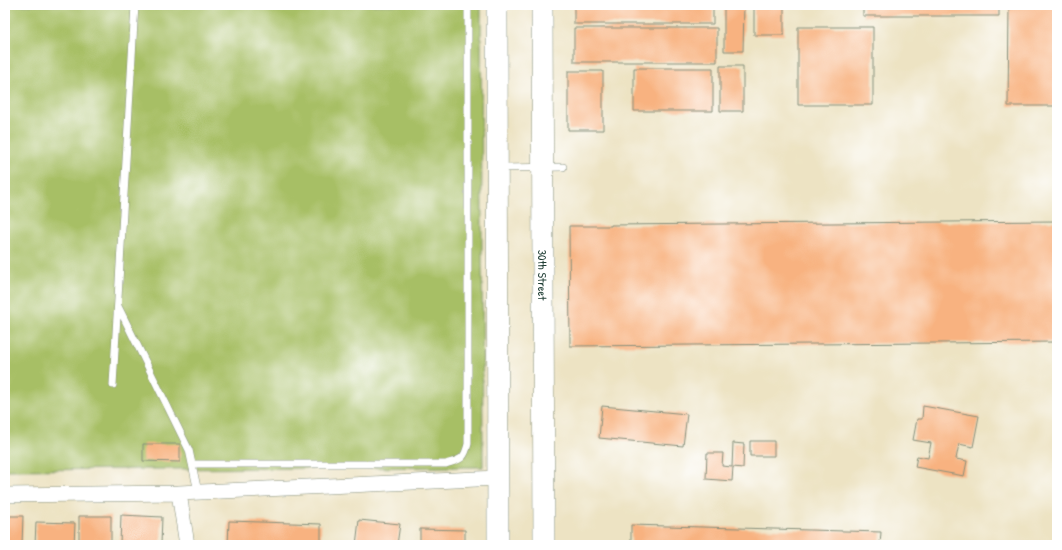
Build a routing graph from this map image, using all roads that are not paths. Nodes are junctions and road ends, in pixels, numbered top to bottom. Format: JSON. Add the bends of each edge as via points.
{"nodes":[{"id":1,"x":135,"y":5,"type":"edge"},
{"id":2,"x":468,"y":5,"type":"edge"},
{"id":3,"x":497,"y":5,"type":"edge"},
{"id":4,"x":542,"y":5,"type":"edge"},
{"id":5,"x":553,"y":167,"type":"junction"},
{"id":6,"x":497,"y":168,"type":"junction"},
{"id":7,"x":118,"y":306,"type":"junction"},
{"id":8,"x":113,"y":385,"type":"dead end"},
{"id":9,"x":192,"y":464,"type":"junction"},
{"id":10,"x":498,"y":478,"type":"junction"},
{"id":11,"x":198,"y":492,"type":"junction"},
{"id":12,"x":179,"y":493,"type":"junction"},
{"id":13,"x":5,"y":495,"type":"edge"},
{"id":14,"x":187,"y":545,"type":"edge"},
{"id":15,"x":498,"y":545,"type":"edge"},
{"id":16,"x":544,"y":545,"type":"edge"}],
"edges":[{"from":1,"to":7,"type":"lane"},
{"from":2,"to":9,"type":"lane","via":[[468,444],[465,454],[460,460],[446,464]]},
{"from":3,"to":6,"type":"street"},
{"from":4,"to":5,"type":"street","name":"30th Street"},
{"from":5,"to":6,"type":"lane"},
{"from":5,"to":16,"type":"street","name":"30th Street"},
{"from":6,"to":10,"type":"street"},
{"from":7,"to":8,"type":"lane"},
{"from":7,"to":9,"type":"lane","via":[[189,450]]},
{"from":9,"to":11,"type":"lane"},
{"from":10,"to":11,"type":"street"},
{"from":10,"to":15,"type":"street"},
{"from":11,"to":12,"type":"street"},
{"from":12,"to":13,"type":"street"},
{"from":12,"to":14,"type":"street"}]}
